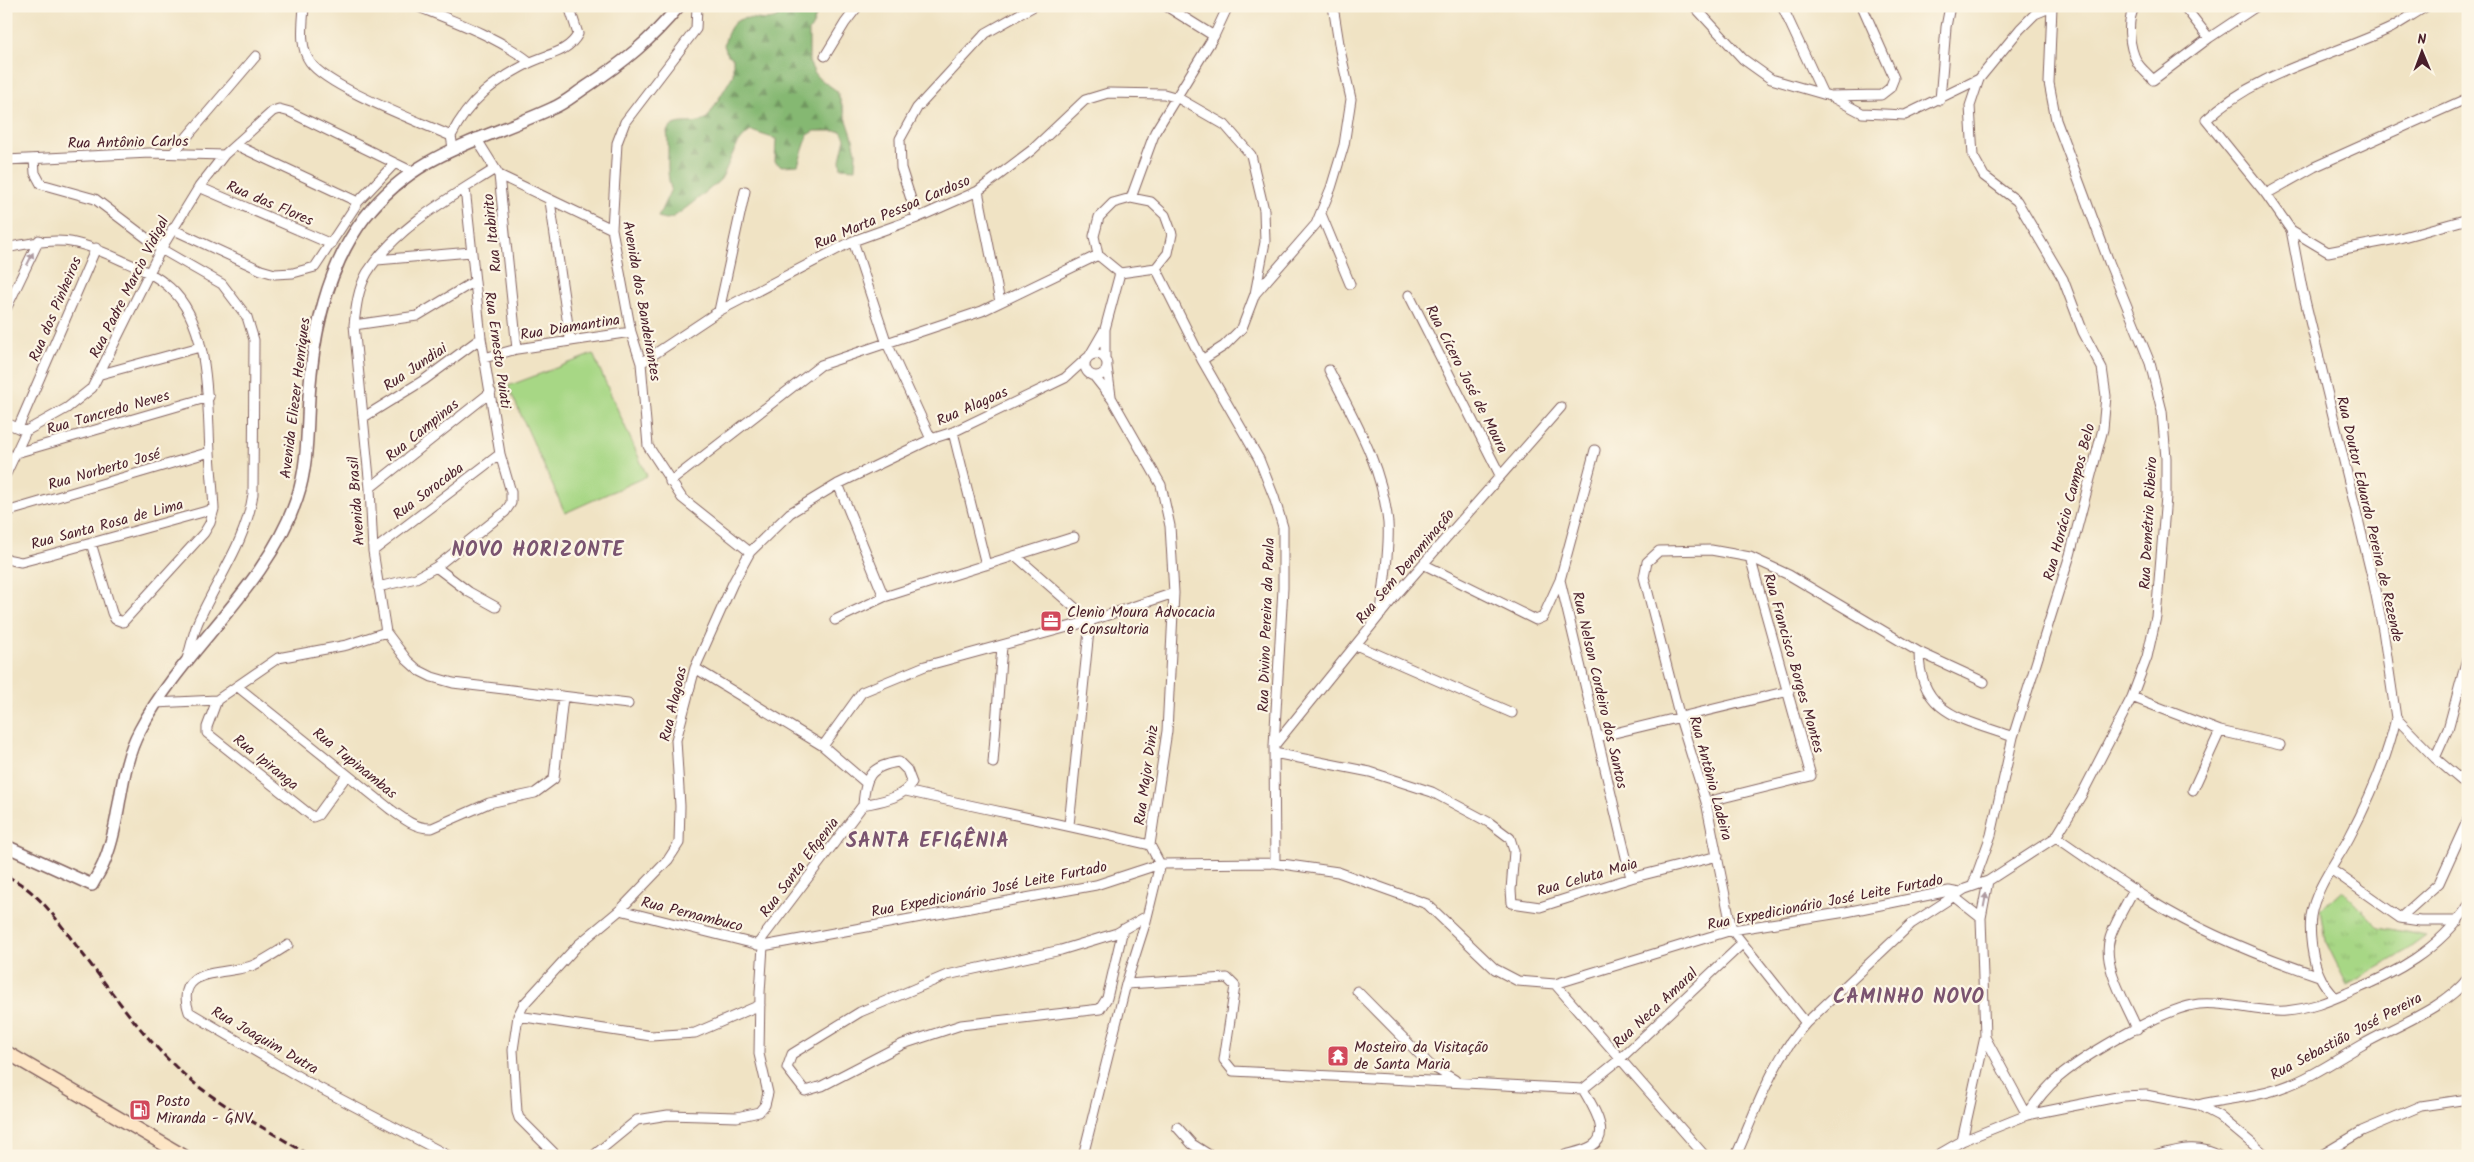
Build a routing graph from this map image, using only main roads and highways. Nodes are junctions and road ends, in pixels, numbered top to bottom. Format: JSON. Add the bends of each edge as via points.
{"nodes":[{"id":1,"x":6,"y":1052,"type":"edge"},
{"id":2,"x":184,"y":1156,"type":"edge"}],
"edges":[{"from":1,"to":2,"type":"main road"}]}
